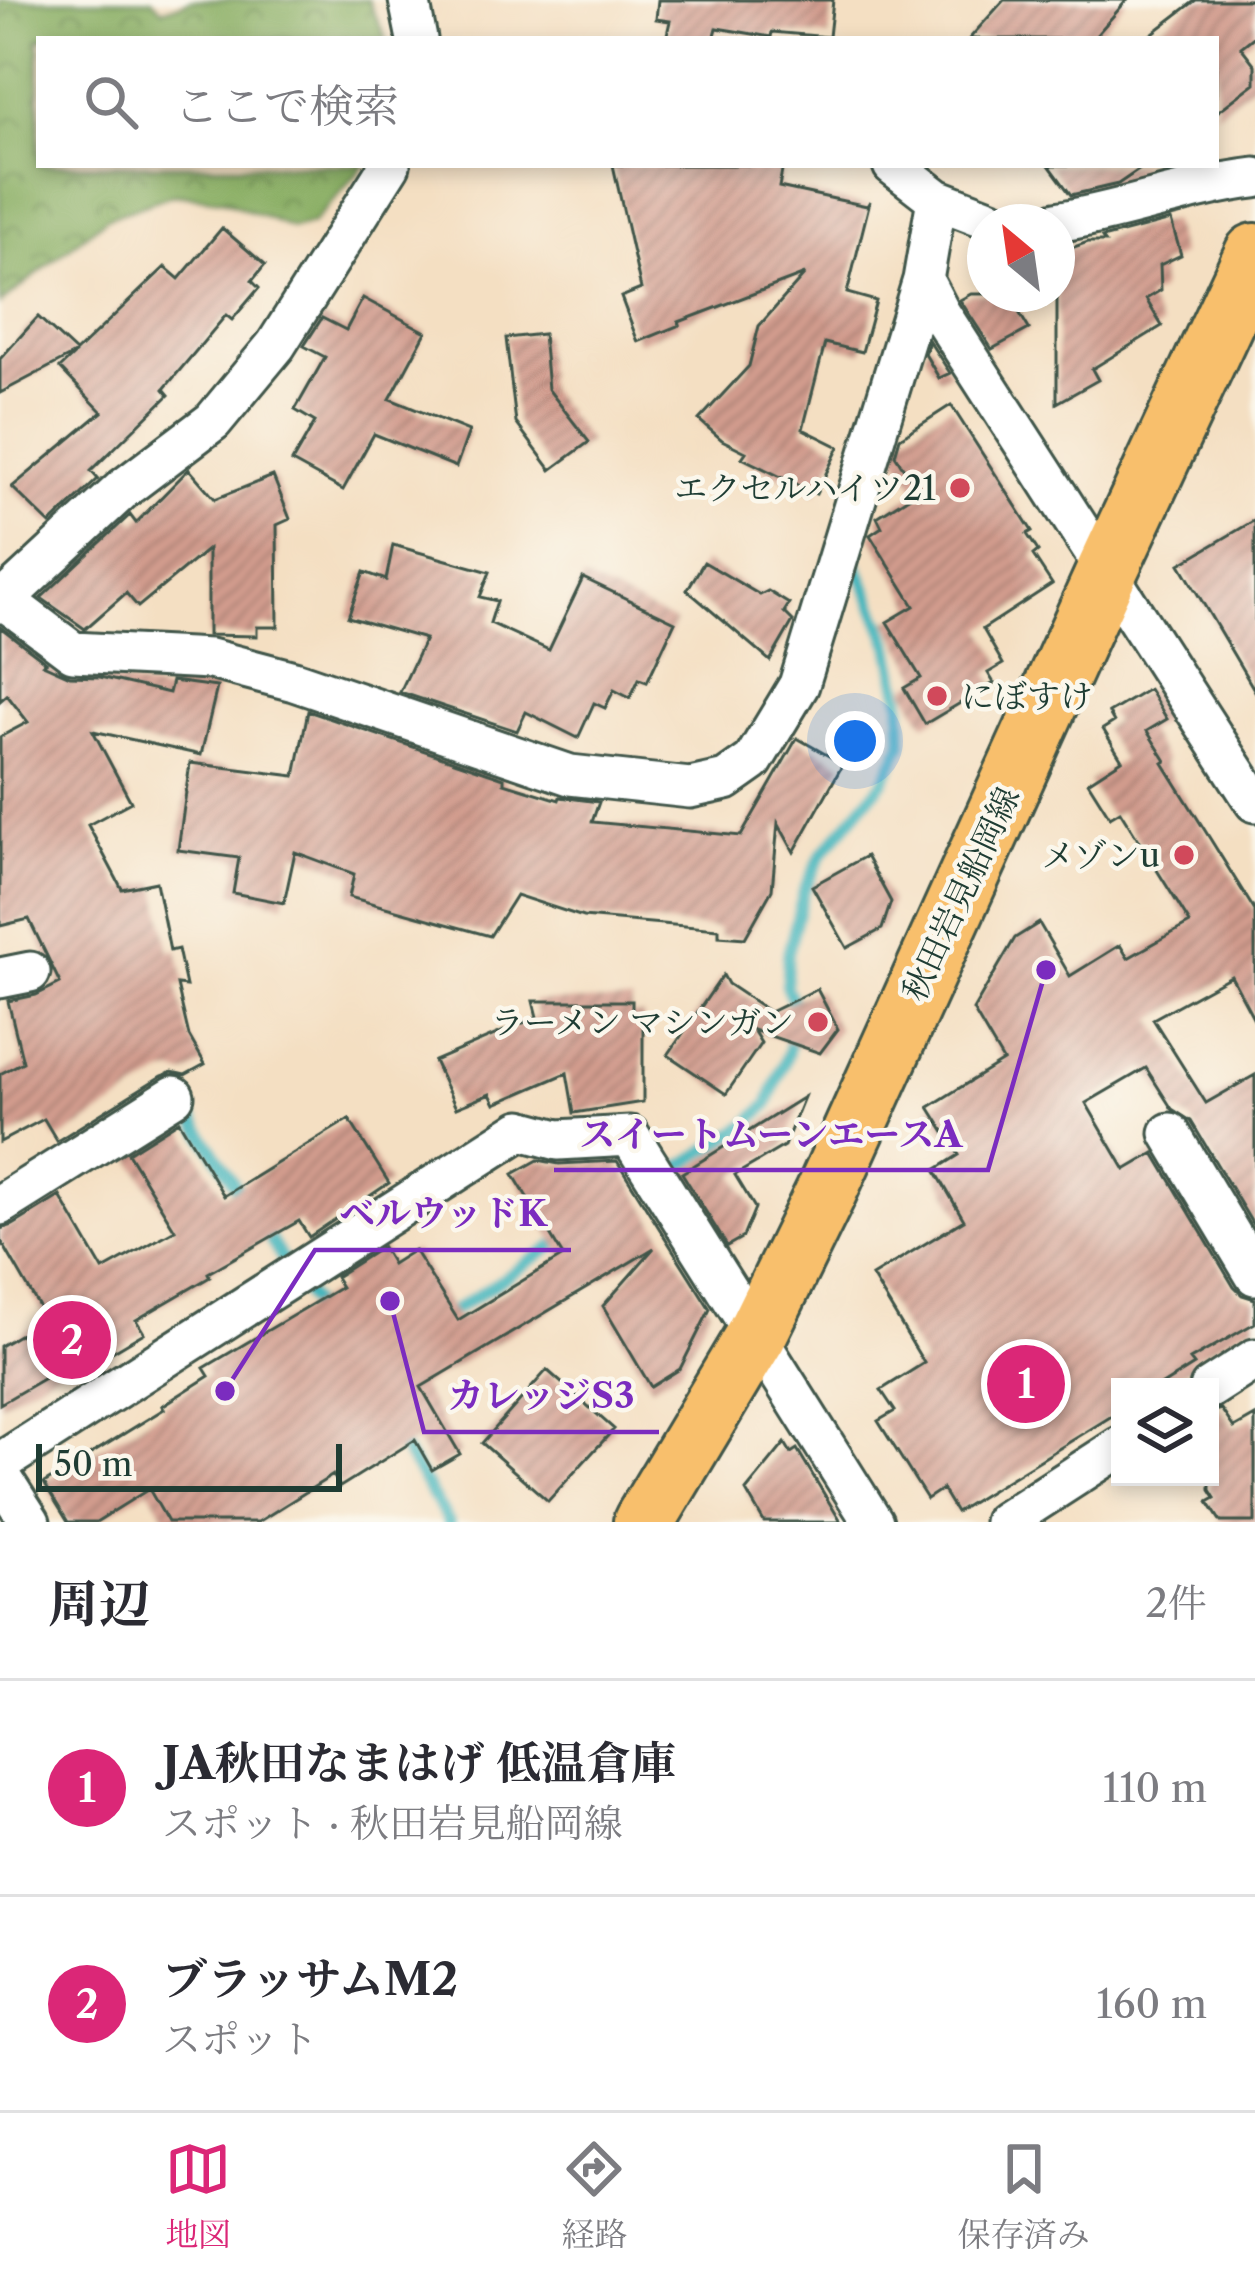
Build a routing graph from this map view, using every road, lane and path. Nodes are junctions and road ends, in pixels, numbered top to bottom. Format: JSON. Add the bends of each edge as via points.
{"nodes":[{"id":1,"x":409,"y":0,"type":"edge"},
{"id":2,"x":416,"y":36,"type":"edge"},
{"id":3,"x":388,"y":168,"type":"edge"},
{"id":4,"x":897,"y":168,"type":"edge"},
{"id":5,"x":1255,"y":178,"type":"edge"},
{"id":6,"x":937,"y":199,"type":"junction"},
{"id":7,"x":967,"y":210,"type":"edge"},
{"id":8,"x":1075,"y":219,"type":"edge"},
{"id":9,"x":1255,"y":254,"type":"edge"},
{"id":10,"x":923,"y":280,"type":"junction"},
{"id":11,"x":1107,"y":571,"type":"junction"},
{"id":12,"x":2,"y":602,"type":"edge"},
{"id":13,"x":1255,"y":801,"type":"edge"},
{"id":14,"x":174,"y":1096,"type":"dead end"},
{"id":15,"x":1170,"y":1133,"type":"dead end"},
{"id":16,"x":0,"y":1205,"type":"edge"},
{"id":17,"x":1255,"y":1275,"type":"edge"},
{"id":18,"x":756,"y":1335,"type":"junction"},
{"id":19,"x":1255,"y":1359,"type":"edge"},
{"id":20,"x":1219,"y":1382,"type":"edge"},
{"id":21,"x":1111,"y":1453,"type":"edge"},
{"id":22,"x":0,"y":1463,"type":"edge"},
{"id":23,"x":0,"y":1475,"type":"edge"},
{"id":24,"x":30,"y":1522,"type":"edge"},
{"id":25,"x":644,"y":1522,"type":"edge"},
{"id":26,"x":873,"y":1522,"type":"edge"},
{"id":27,"x":1004,"y":1522,"type":"edge"}],
"edges":[{"from":1,"to":2,"type":"street"},
{"from":3,"to":12,"type":"street","via":[[276,345],[213,421],[123,488]]},
{"from":4,"to":6,"type":"street"},
{"from":5,"to":8,"type":"street"},
{"from":6,"to":7,"type":"street"},
{"from":6,"to":10,"type":"street"},
{"from":9,"to":11,"type":"main road","name":"秋田岩見船岡線"},
{"from":10,"to":11,"type":"street"},
{"from":10,"to":12,"type":"street","via":[[799,685],[753,761],[726,780],[690,788],[570,775],[210,659],[73,652]]},
{"from":11,"to":13,"type":"street"},
{"from":11,"to":18,"type":"main road","name":"秋田岩見船岡線"},
{"from":14,"to":16,"type":"street"},
{"from":15,"to":17,"type":"street"},
{"from":18,"to":22,"type":"street","via":[[630,1136],[558,1140],[521,1130]]},
{"from":18,"to":25,"type":"main road","name":"秋田岩見船岡線"},
{"from":18,"to":26,"type":"street"},
{"from":19,"to":20,"type":"street"},
{"from":21,"to":27,"type":"street"},
{"from":23,"to":24,"type":"street"}]}
